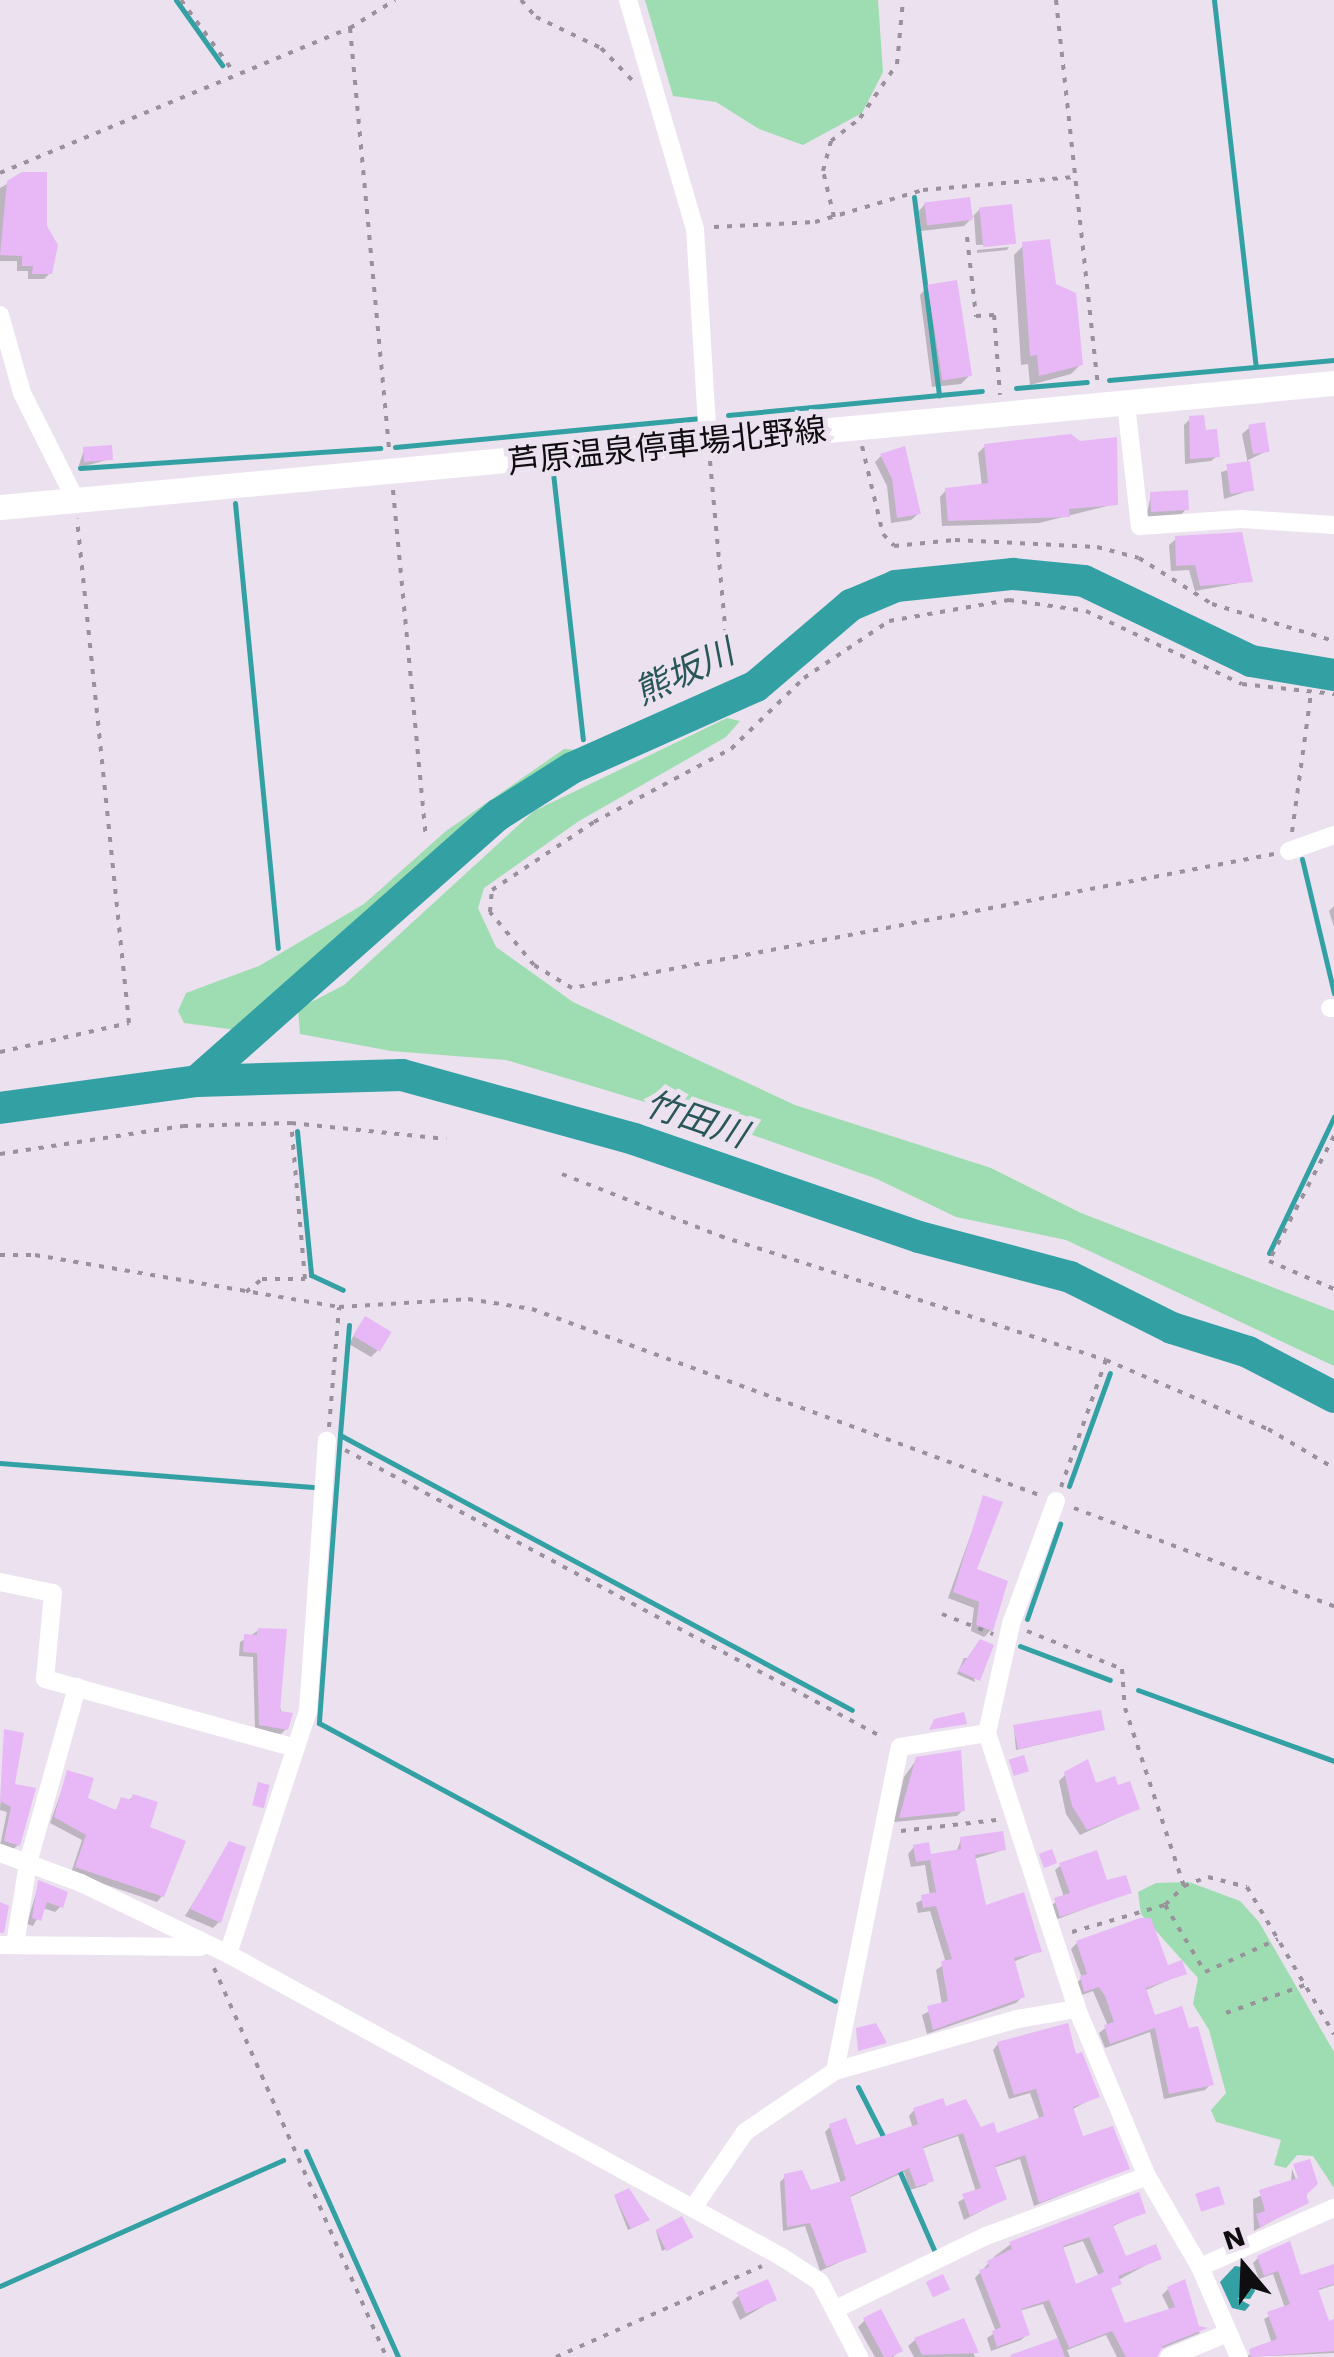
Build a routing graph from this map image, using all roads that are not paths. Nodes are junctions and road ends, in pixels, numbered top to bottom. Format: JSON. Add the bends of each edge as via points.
{"nodes":[{"id":1,"x":628,"y":0,"type":"edge"},
{"id":2,"x":0,"y":315,"type":"edge"},
{"id":3,"x":1334,"y":383,"type":"edge"},
{"id":4,"x":1126,"y":404,"type":"junction"},
{"id":5,"x":708,"y":441,"type":"junction"},
{"id":6,"x":74,"y":499,"type":"junction"},
{"id":7,"x":0,"y":507,"type":"edge"},
{"id":8,"x":1334,"y":525,"type":"edge"},
{"id":9,"x":1334,"y":836,"type":"edge"},
{"id":10,"x":1289,"y":851,"type":"road end"},
{"id":11,"x":328,"y":1441,"type":"road end"},
{"id":12,"x":1056,"y":1501,"type":"road end"},
{"id":13,"x":0,"y":1582,"type":"edge"},
{"id":14,"x":77,"y":1687,"type":"junction"},
{"id":15,"x":987,"y":1733,"type":"junction"},
{"id":16,"x":296,"y":1748,"type":"junction"},
{"id":17,"x":0,"y":1853,"type":"edge"},
{"id":18,"x":28,"y":1863,"type":"junction"},
{"id":19,"x":8,"y":1945,"type":"edge"},
{"id":20,"x":205,"y":1948,"type":"junction"},
{"id":21,"x":228,"y":1954,"type":"junction"},
{"id":22,"x":1078,"y":2009,"type":"junction"},
{"id":23,"x":835,"y":2071,"type":"junction"},
{"id":24,"x":1147,"y":2176,"type":"junction"},
{"id":25,"x":694,"y":2208,"type":"junction"},
{"id":26,"x":1334,"y":2208,"type":"edge"},
{"id":27,"x":1200,"y":2267,"type":"junction"},
{"id":28,"x":836,"y":2308,"type":"junction"},
{"id":29,"x":1228,"y":2333,"type":"junction"},
{"id":30,"x":859,"y":2357,"type":"edge"},
{"id":31,"x":1169,"y":2357,"type":"edge"},
{"id":32,"x":1239,"y":2357,"type":"edge"}],
"edges":[{"from":1,"to":5,"type":"street","via":[[695,228]]},
{"from":2,"to":6,"type":"street","via":[[22,393],[70,478]]},
{"from":3,"to":4,"type":"main road","name":"芦原温泉停車場北野線"},
{"from":4,"to":5,"type":"main road","name":"芦原温泉停車場北野線"},
{"from":4,"to":8,"type":"street","via":[[1140,526],[1241,518]]},
{"from":5,"to":6,"type":"main road","name":"芦原温泉停車場北野線"},
{"from":6,"to":7,"type":"main road","name":"芦原温泉停車場北野線"},
{"from":9,"to":10,"type":"street"},
{"from":11,"to":16,"type":"street","via":[[308,1710]]},
{"from":12,"to":15,"type":"street","via":[[1009,1632]]},
{"from":13,"to":14,"type":"street","via":[[53,1593],[45,1678]]},
{"from":14,"to":16,"type":"street"},
{"from":14,"to":18,"type":"street"},
{"from":15,"to":22,"type":"street"},
{"from":15,"to":23,"type":"street","via":[[900,1747]]},
{"from":16,"to":21,"type":"street"},
{"from":17,"to":18,"type":"street"},
{"from":18,"to":19,"type":"street"},
{"from":18,"to":20,"type":"street","via":[[81,1882]]},
{"from":19,"to":20,"type":"street"},
{"from":20,"to":21,"type":"street"},
{"from":21,"to":25,"type":"street"},
{"from":22,"to":23,"type":"street","via":[[1017,2018]]},
{"from":22,"to":24,"type":"street"},
{"from":23,"to":25,"type":"street","via":[[745,2132]]},
{"from":24,"to":27,"type":"street"},
{"from":24,"to":28,"type":"street","via":[[986,2236]]},
{"from":25,"to":28,"type":"street","via":[[820,2282]]},
{"from":26,"to":27,"type":"street"},
{"from":27,"to":29,"type":"street"},
{"from":28,"to":30,"type":"street"},
{"from":29,"to":31,"type":"street"},
{"from":29,"to":32,"type":"street"}]}
